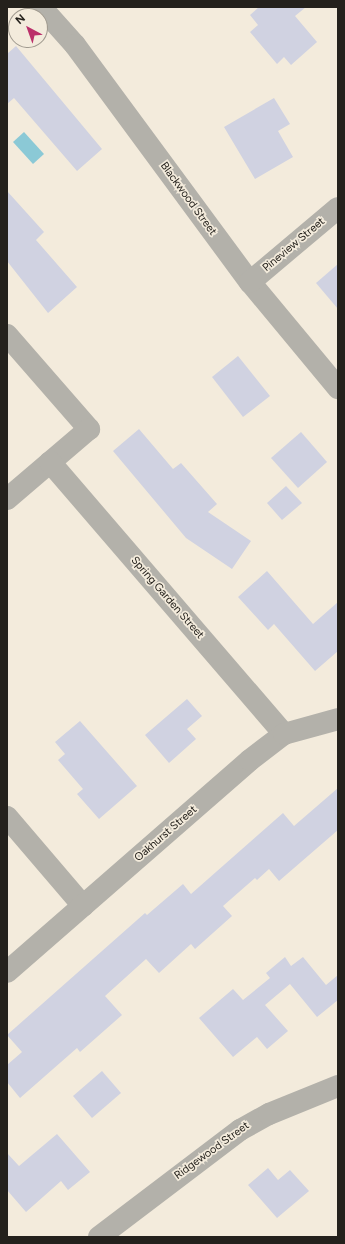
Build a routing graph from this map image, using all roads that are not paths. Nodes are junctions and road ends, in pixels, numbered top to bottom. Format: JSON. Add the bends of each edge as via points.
{"nodes":[{"id":1,"x":41,"y":7,"type":"edge"},
{"id":2,"x":338,"y":208,"type":"edge"},
{"id":3,"x":250,"y":282,"type":"junction"},
{"id":4,"x":7,"y":335,"type":"edge"},
{"id":5,"x":338,"y":388,"type":"edge"},
{"id":6,"x":50,"y":462,"type":"junction"},
{"id":7,"x":7,"y":499,"type":"edge"},
{"id":8,"x":338,"y":720,"type":"edge"},
{"id":9,"x":284,"y":734,"type":"junction"},
{"id":10,"x":7,"y":817,"type":"edge"},
{"id":11,"x":83,"y":906,"type":"junction"},
{"id":12,"x":7,"y":972,"type":"edge"},
{"id":13,"x":338,"y":1086,"type":"edge"},
{"id":14,"x":99,"y":1237,"type":"edge"}],
"edges":[{"from":1,"to":3,"type":"street","name":"Blackwood Street","via":[[75,45]]},
{"from":2,"to":3,"type":"street","name":"Pineview Street"},
{"from":3,"to":5,"type":"street","name":"Blackwood Street"},
{"from":4,"to":6,"type":"street","via":[[88,428]]},
{"from":6,"to":7,"type":"street"},
{"from":6,"to":9,"type":"street","name":"Spring Garden Street"},
{"from":8,"to":9,"type":"street","name":"Oakhurst Street"},
{"from":9,"to":11,"type":"street","name":"Oakhurst Street","via":[[250,760]]},
{"from":10,"to":11,"type":"street"},
{"from":11,"to":12,"type":"street","name":"Oakhurst Street"},
{"from":13,"to":14,"type":"street","name":"Ridgewood Street","via":[[269,1114],[240,1130]]}]}
